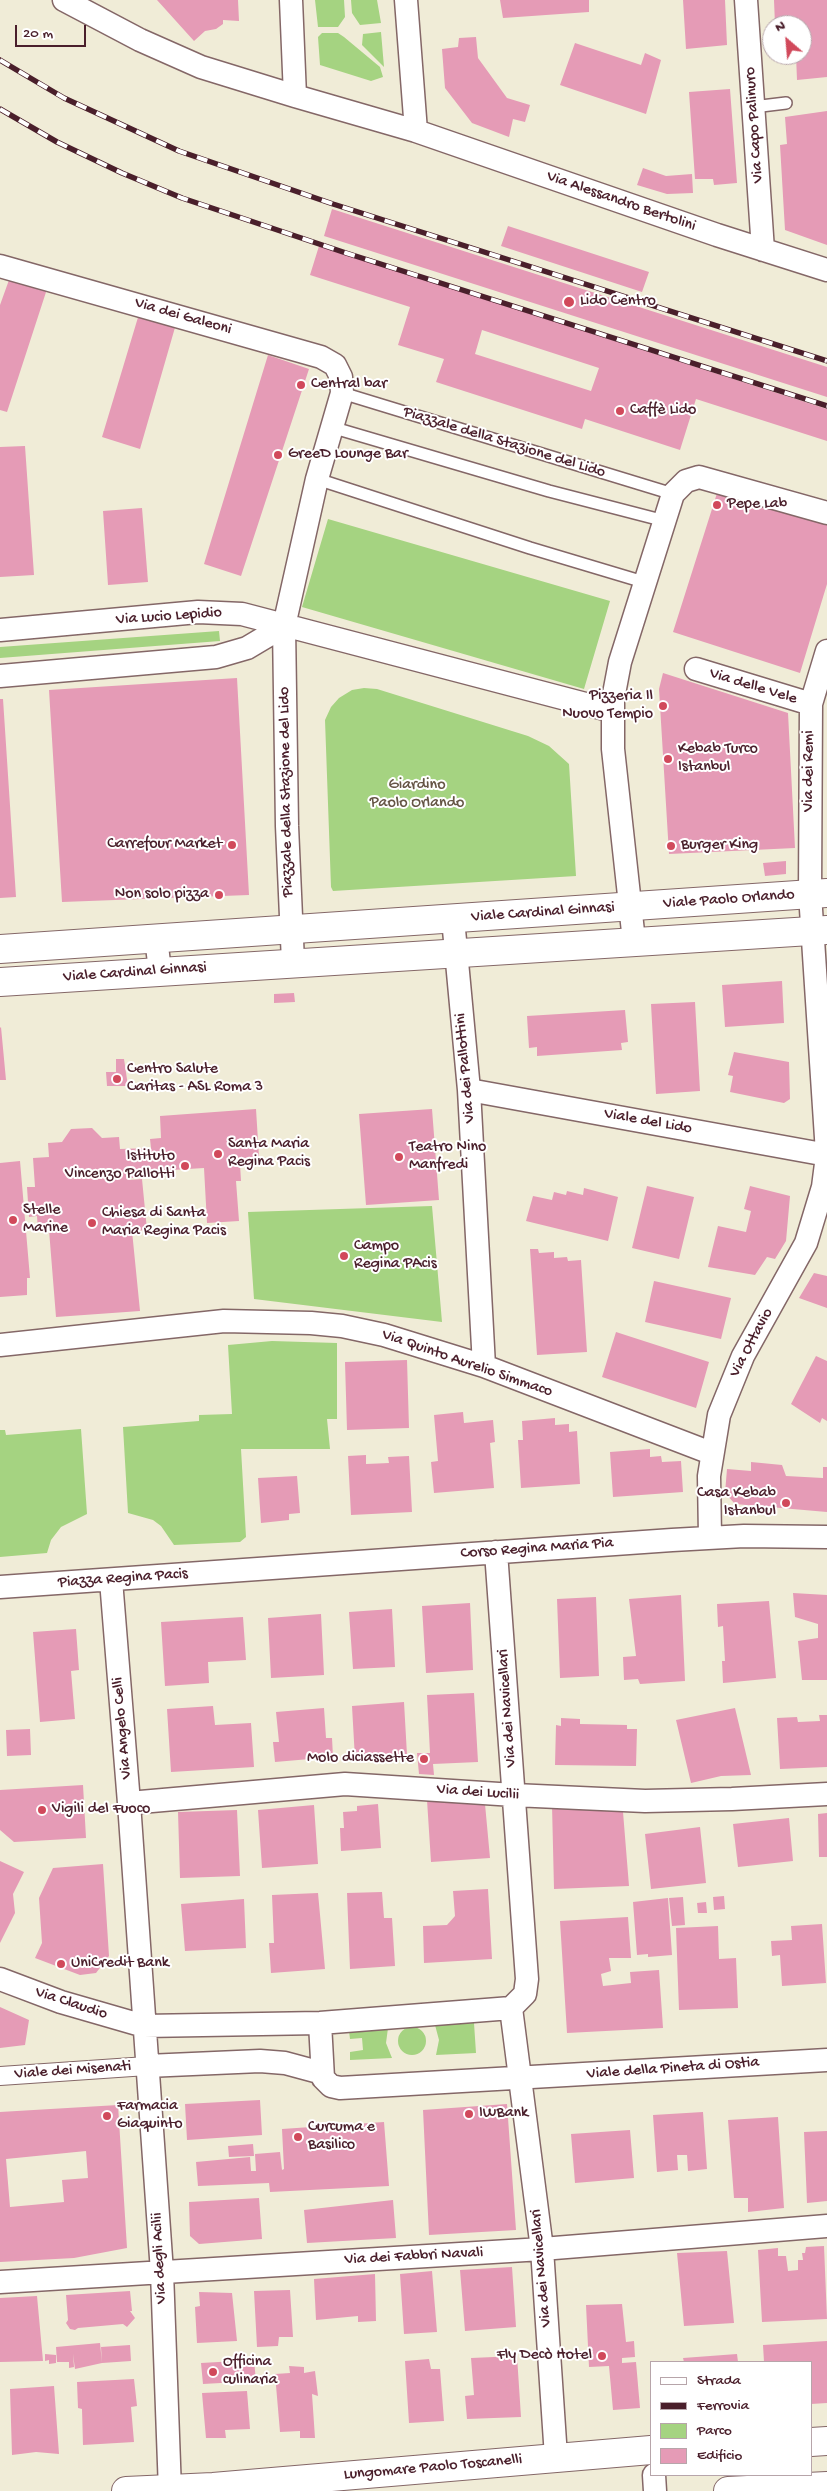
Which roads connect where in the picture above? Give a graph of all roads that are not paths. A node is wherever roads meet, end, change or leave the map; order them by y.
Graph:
1 (64, 0) edge
2 (291, 0) edge
3 (406, 0) edge
4 (746, 0) edge
5 (90, 7) edge
6 (295, 96) junction
7 (786, 103) dead end
8 (753, 107) junction
9 (416, 130) junction
10 (763, 250) junction
11 (0, 266) edge
12 (827, 270) edge
13 (342, 393) junction
14 (331, 426) junction
15 (317, 479) junction
16 (674, 494) junction
17 (827, 513) edge
18 (665, 521) junction
19 (647, 583) junction
20 (284, 626) junction
21 (0, 630) edge
22 (827, 651) edge
23 (696, 669) dead end
24 (0, 676) edge
25 (810, 704) junction
26 (612, 711) junction
27 (819, 894) edge
28 (630, 907) junction
29 (453, 919) junction
30 (290, 928) junction
31 (819, 930) edge
32 (156, 938) junction
33 (634, 942) junction
34 (36, 946) junction
35 (0, 949) edge
36 (456, 954) junction
37 (293, 962) junction
38 (160, 971) junction
39 (37, 980) junction
40 (0, 982) edge
41 (469, 1090) junction
42 (827, 1154) edge
43 (0, 1345) edge
44 (484, 1366) junction
45 (711, 1453) junction
46 (710, 1537) junction
47 (827, 1537) edge
48 (496, 1552) junction
49 (247, 1570) joint
50 (110, 1580) junction
51 (0, 1587) edge
52 (827, 1794) edge
53 (514, 1795) junction
54 (129, 1803) junction
55 (0, 1979) edge
56 (512, 2008) junction
57 (320, 2023) junction
58 (144, 2026) junction
59 (827, 2060) edge
60 (147, 2066) junction
61 (322, 2073) junction
62 (0, 2076) edge
63 (519, 2079) junction
64 (827, 2226) edge
65 (542, 2249) junction
66 (162, 2272) junction
67 (0, 2282) edge
68 (827, 2441) edge
69 (812, 2442) edge
70 (650, 2450) edge
71 (556, 2457) junction
72 (654, 2476) edge
73 (827, 2486) edge
74 (126, 2491) edge
75 (170, 2491) edge
76 (655, 2491) edge
77 (728, 2491) edge

1 - 5 street, Via Alessandro Bertolini
2 - 6 street
3 - 9 street
4 - 8 street, Via Capo Palinuro
5 - 6 street, Via Alessandro Bertolini
6 - 9 street, Via Alessandro Bertolini
7 - 8 lane
8 - 10 street, Via Capo Palinuro
9 - 10 street, Via Alessandro Bertolini
10 - 12 street, Via Alessandro Bertolini
11 - 13 street, Via dei Galeoni
13 - 14 street, Piazzale della Stazione del Lido
13 - 16 lane, Piazzale della Stazione del Lido
14 - 15 street, Piazzale della Stazione del Lido
14 - 18 lane, Piazzale della Stazione del Lido
15 - 19 lane
15 - 20 street, Piazzale della Stazione del Lido
16 - 17 street
16 - 18 street
18 - 19 street
19 - 26 street
20 - 21 street, Via Lucio Lepidio
20 - 24 street
20 - 26 street
20 - 30 street, Piazzale della Stazione del Lido
22 - 25 street, Via dei Remi
23 - 25 street, Via delle Vele
25 - 27 street, Via dei Remi
26 - 28 street
27 - 28 street, Viale Paolo Orlando
27 - 31 street, Via dei Remi
28 - 29 street, Viale Cardinal Ginnasi
28 - 33 street, Viale Cardinal Ginnasi
29 - 30 street, Viale Cardinal Ginnasi
29 - 36 street, Via dei Pallottini
30 - 32 street, Viale Cardinal Ginnasi
30 - 37 street
31 - 33 street
31 - 42 street, Via Ottavio
32 - 34 street, Viale Cardinal Ginnasi
32 - 38 street
33 - 36 street, Viale Cardinal Ginnasi
34 - 35 street, Viale Cardinal Ginnasi
34 - 39 street
36 - 37 street, Viale Cardinal Ginnasi
36 - 41 street, Via dei Pallottini
37 - 38 street, Viale Cardinal Ginnasi
38 - 39 street, Viale Cardinal Ginnasi
39 - 40 street, Viale Cardinal Ginnasi
41 - 42 street, Viale del Lido
41 - 44 street, Via dei Pallottini
42 - 45 street, Via Ottavio
43 - 44 street, Via Quinto Aurelio Simmaco
44 - 45 street, Via Quinto Aurelio Simmaco
45 - 46 street, Via Ottavio
46 - 47 street, Corso Regina Maria Pia
46 - 48 street, Corso Regina Maria Pia
48 - 49 street, Corso Regina Maria Pia
48 - 53 street, Via dei Navicellari
49 - 50 street, Piazza Regina Pacis
50 - 51 street, Piazza Regina Pacis
50 - 54 street, Via Angelo Celli
52 - 53 street, Via dei Lucilii
53 - 54 street, Via dei Lucilii
53 - 56 street, Via dei Navicellari
54 - 58 street, Via Angelo Celli
55 - 58 street, Via Claudio
56 - 57 street, Via Claudio
56 - 63 street, Via dei Navicellari
57 - 58 street, Via Claudio
57 - 61 street
58 - 60 street, Via degli Acilii
59 - 63 street, Viale della Pineta di Ostia
60 - 61 street
60 - 62 street, Viale dei Misenati
60 - 66 street, Via degli Acilii
61 - 63 street, Viale della Pineta di Ostia
63 - 65 street, Via dei Navicellari
64 - 65 street, Via dei Fabbri Navali
65 - 66 street, Via dei Fabbri Navali
65 - 71 street, Via dei Navicellari
66 - 67 street, Via dei Fabbri Navali
66 - 75 street, Via degli Acilii
68 - 69 street
70 - 71 street, Lungomare Paolo Toscanelli
71 - 75 street, Lungomare Paolo Toscanelli
72 - 76 street
73 - 77 street
74 - 75 street, Lungomare Paolo Toscanelli

